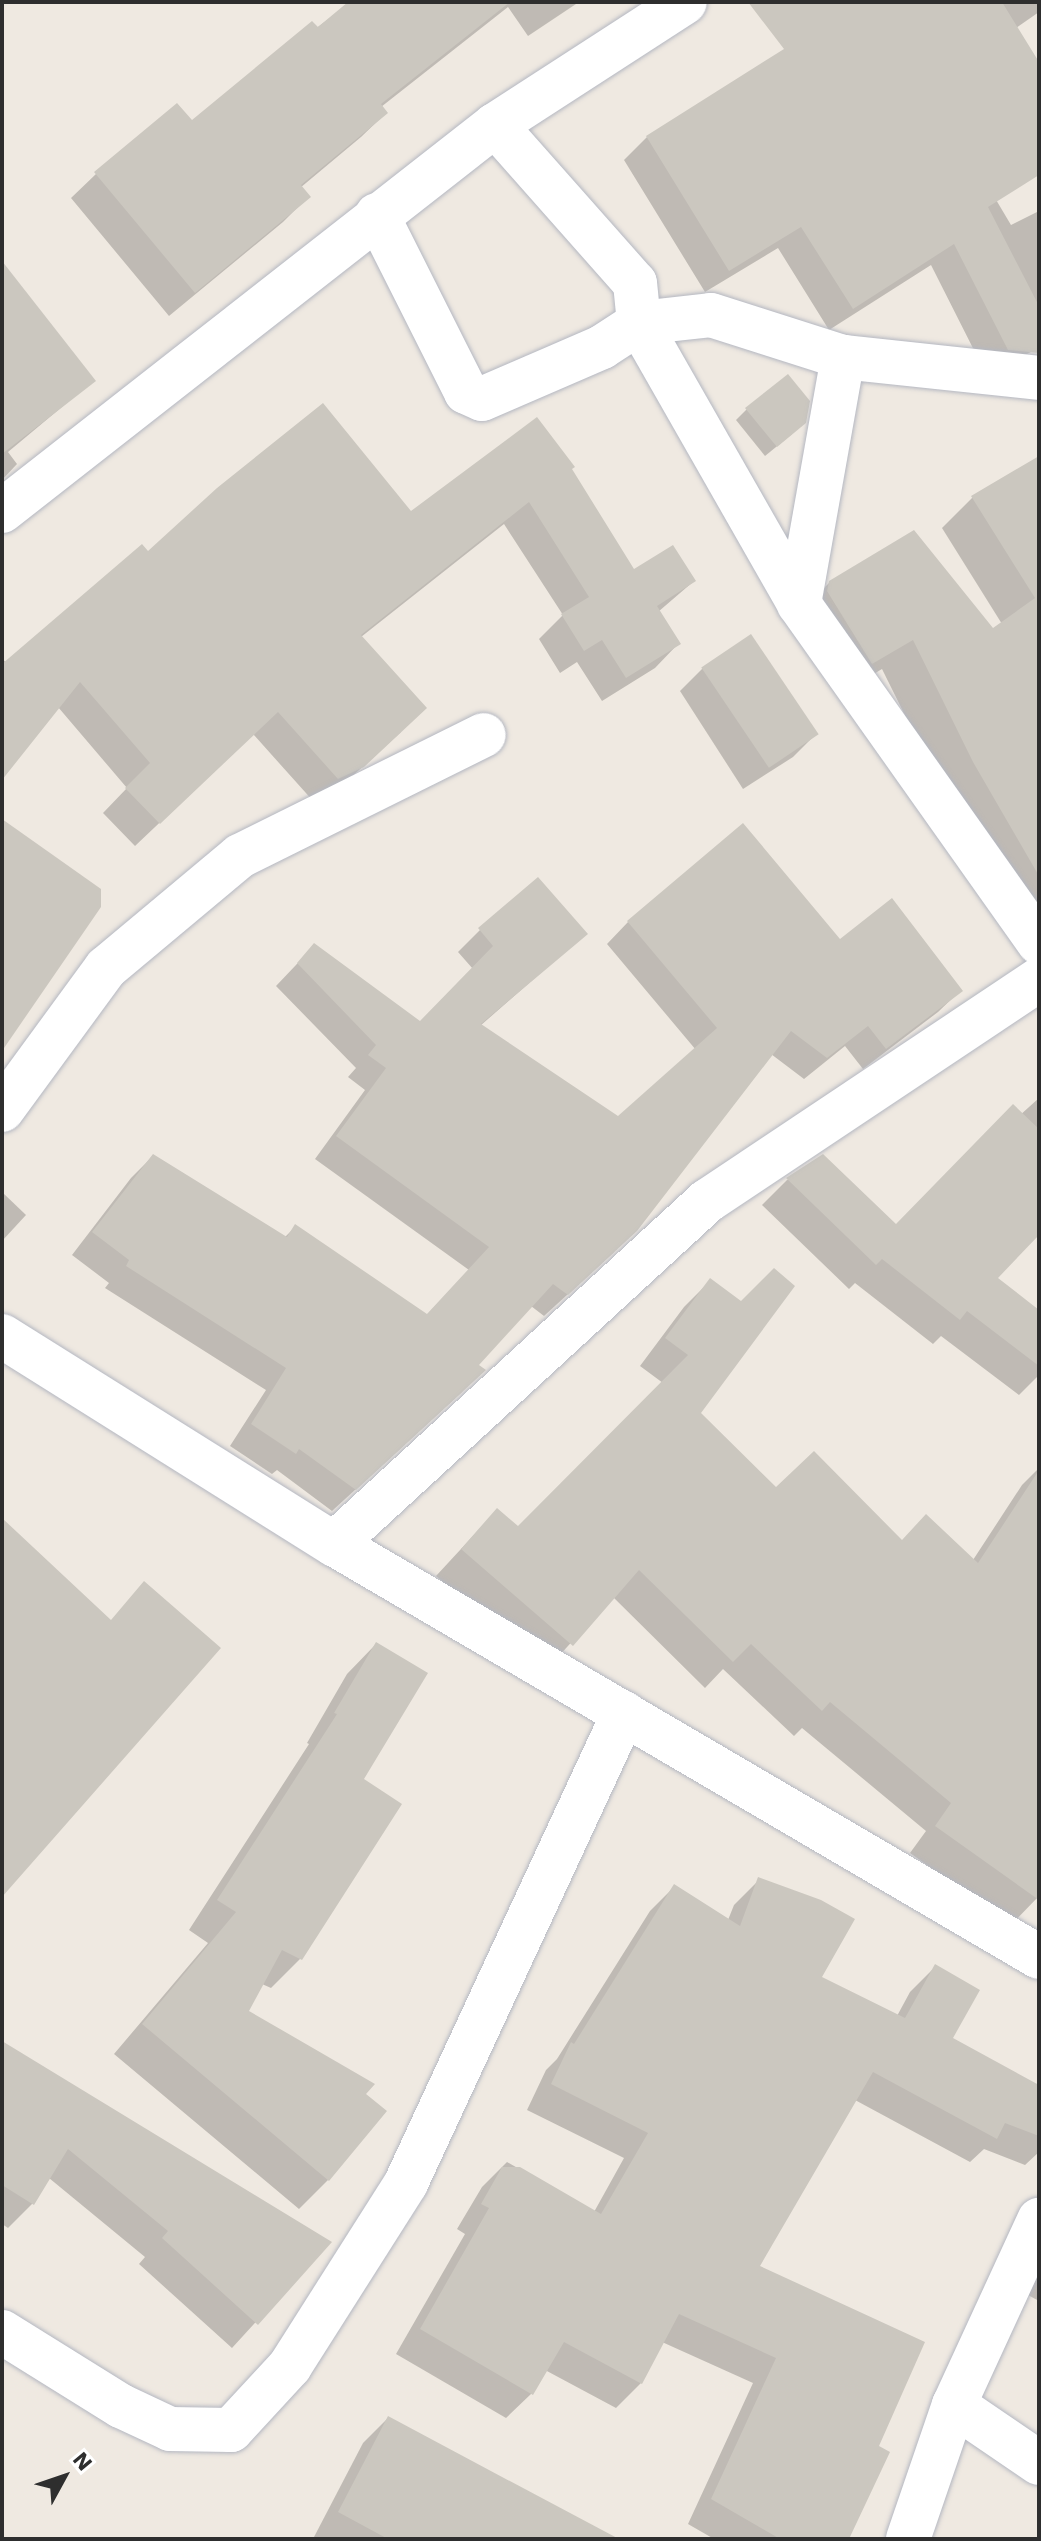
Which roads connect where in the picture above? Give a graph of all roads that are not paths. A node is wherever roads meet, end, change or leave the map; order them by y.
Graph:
1 (685, 2) edge
2 (495, 125) junction
3 (377, 215) junction
4 (639, 323) junction
5 (843, 357) junction
6 (1039, 378) edge
7 (2, 511) edge
8 (799, 604) junction
9 (484, 735) dead end
10 (1039, 943) edge
11 (1039, 980) edge
12 (2, 1110) edge
13 (2, 1336) edge
14 (334, 1544) junction
15 (624, 1713) junction
16 (1039, 1957) edge
17 (1039, 2220) edge
18 (2, 2332) edge
19 (954, 2405) junction
20 (1039, 2463) edge
21 (908, 2539) edge

1 - 2 street
2 - 3 street
2 - 4 street
3 - 4 street
3 - 7 street
4 - 5 street
4 - 8 street
5 - 6 street
5 - 8 street
8 - 10 street
9 - 12 street
11 - 14 street
13 - 14 street
14 - 15 street
15 - 16 street
15 - 18 street
17 - 19 street
19 - 20 street
19 - 21 street

